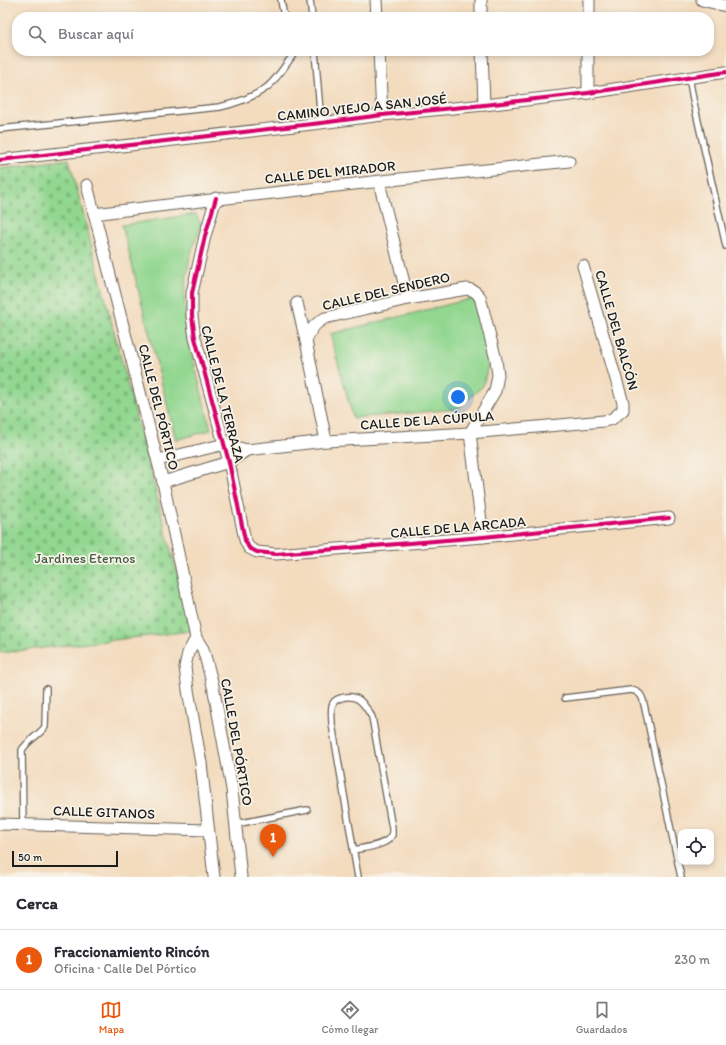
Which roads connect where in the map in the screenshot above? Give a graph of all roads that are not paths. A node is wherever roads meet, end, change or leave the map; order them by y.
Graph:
1 (281, 0) edge
2 (310, 0) edge
3 (376, 0) edge
4 (481, 0) edge
5 (589, 0) edge
6 (702, 0) edge
7 (726, 6) edge
8 (283, 12) edge
9 (311, 12) edge
10 (377, 12) edge
11 (481, 12) edge
12 (589, 12) edge
13 (290, 56) edge
14 (315, 56) edge
15 (379, 56) edge
16 (482, 56) edge
17 (588, 56) edge
18 (726, 72) edge
19 (689, 77) junction
20 (588, 93) junction
21 (484, 105) junction
22 (382, 115) junction
23 (322, 123) junction
24 (0, 129) edge
25 (0, 160) edge
26 (569, 161) dead end
27 (380, 182) junction
28 (87, 185) dead end
29 (216, 198) junction
30 (94, 214) junction
31 (726, 246) edge
32 (583, 266) dead end
33 (408, 299) junction
34 (297, 303) dead end
35 (306, 341) junction
36 (623, 403) joint
37 (470, 433) junction
38 (326, 441) junction
39 (225, 444) junction
40 (247, 450) junction
41 (158, 460) junction
42 (230, 462) junction
43 (163, 482) junction
44 (669, 518) dead end
45 (483, 537) junction
46 (249, 548) joint
47 (196, 638) junction
48 (46, 690) dead end
49 (566, 698) dead end
50 (307, 810) dead end
51 (0, 824) edge
52 (236, 824) junction
53 (23, 825) junction
54 (208, 830) junction
55 (353, 850) junction
56 (214, 877) edge
57 (241, 877) edge
58 (358, 877) edge
59 (681, 877) edge

1 - 8 lane
2 - 9 lane
3 - 10 street
4 - 11 street
5 - 12 street
6 - 7 street
13 - 24 lane
14 - 23 lane
15 - 22 street
16 - 21 street
17 - 20 street
18 - 19 street, CAMINO VIEJO A SAN JOSÉ
19 - 20 street, CAMINO VIEJO A SAN JOSÉ
19 - 31 lane
20 - 21 street, CAMINO VIEJO A SAN JOSÉ
21 - 22 street, CAMINO VIEJO A SAN JOSÉ
22 - 23 street, CAMINO VIEJO A SAN JOSÉ
23 - 25 street, CAMINO VIEJO A SAN JOSÉ
26 - 27 street, CALLE DEL MIRADOR
27 - 29 street, CALLE DEL MIRADOR
27 - 33 street
28 - 30 street, CALLE DEL PÓRTICO
29 - 30 street, CALLE DEL MIRADOR
29 - 39 street, CALLE DE LA TERRAZA
30 - 41 street, CALLE DEL PÓRTICO
32 - 36 street, CALLE DEL BALCÓN
33 - 35 street, CALLE DEL SENDERO
33 - 37 street, CALLE DEL SENDERO
34 - 35 street
35 - 38 street
36 - 37 street, CALLE DE LA CÚPULA
37 - 38 street, CALLE DE LA CÚPULA
37 - 45 street
38 - 40 street, CALLE DE LA CÚPULA
39 - 40 street, CALLE DE LA CÚPULA
39 - 41 street, CALLE DE LA CÚPULA
39 - 42 street, CALLE DE LA TERRAZA
40 - 42 street, CALLE DE LA CÚPULA
41 - 43 street, CALLE DEL PÓRTICO
42 - 43 street, CALLE DE LA CÚPULA
42 - 46 street, CALLE DE LA TERRAZA
43 - 47 street, CALLE DEL PÓRTICO
44 - 45 street, CALLE DE LA ARCADA
45 - 46 street, CALLE DE LA ARCADA
47 - 52 street, CALLE DEL PÓRTICO
47 - 54 street
48 - 53 lane
49 - 59 lane
50 - 52 lane
51 - 53 street, CALLE GITANOS
52 - 57 street, CALLE DEL PÓRTICO
53 - 54 street, CALLE GITANOS
54 - 56 street
55 - 55 lane
55 - 58 lane

